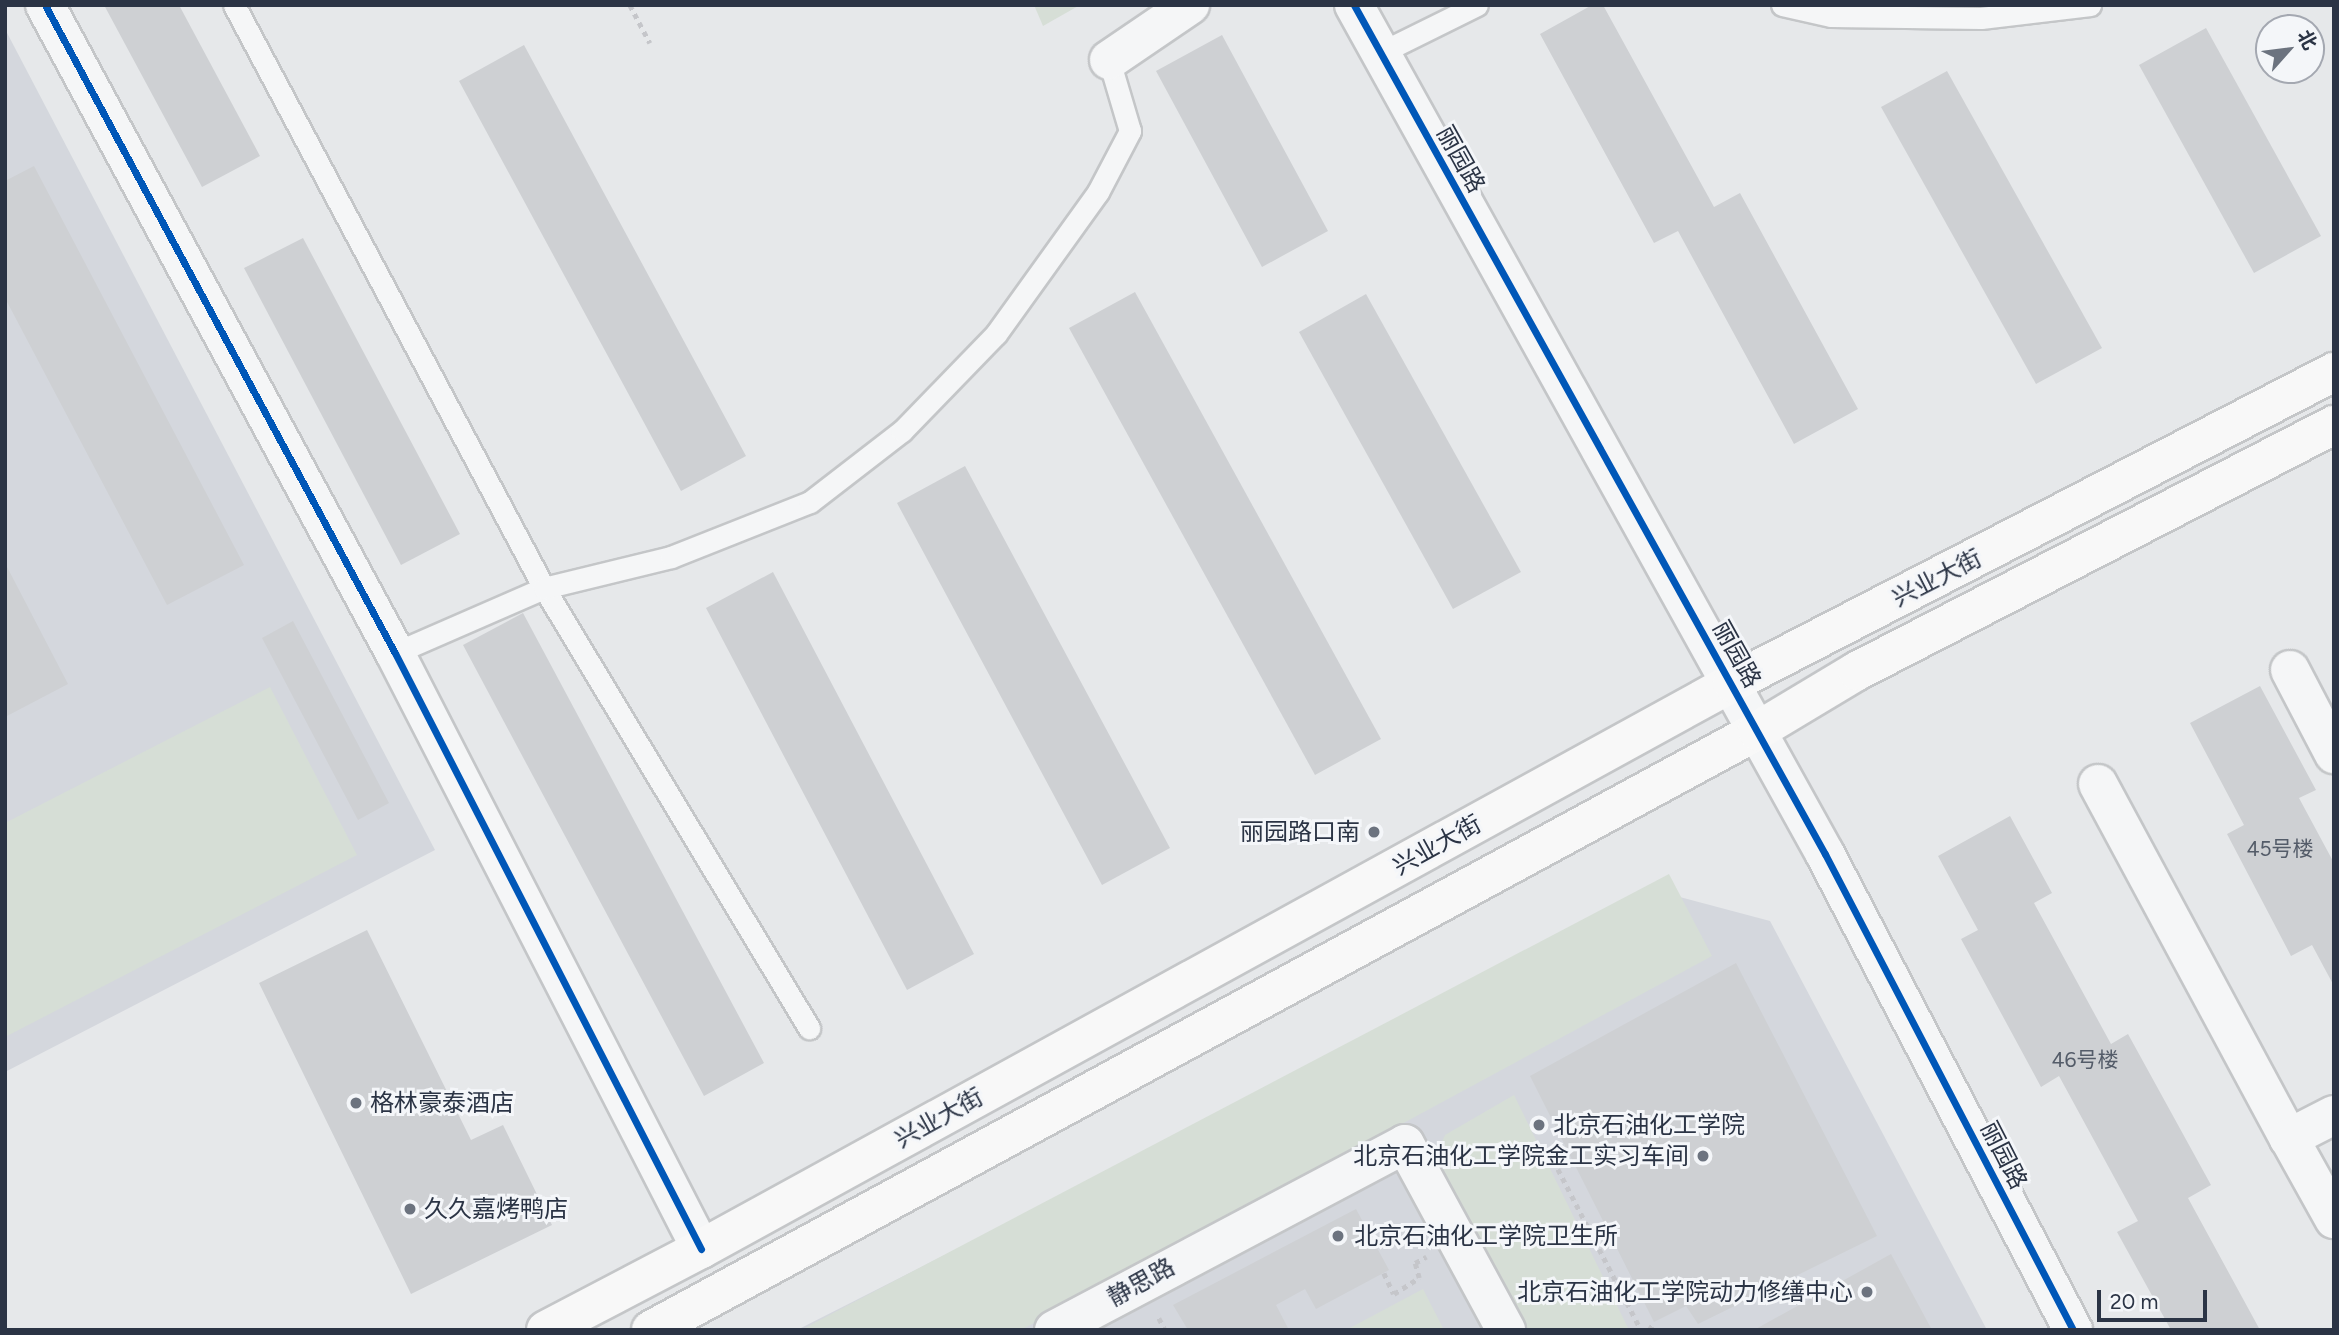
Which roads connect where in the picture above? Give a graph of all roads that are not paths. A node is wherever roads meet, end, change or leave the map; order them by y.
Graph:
1 (45, 5) edge
2 (234, 5) edge
3 (1190, 5) edge
4 (1354, 5) edge
5 (1477, 5) edge
6 (1782, 5) edge
7 (2090, 5) edge
8 (1380, 53) junction
9 (1109, 60) joint
10 (2334, 372) edge
11 (2334, 425) edge
12 (544, 588) junction
13 (395, 653) junction
14 (2290, 670) dead end
15 (1732, 683) junction
16 (1757, 731) junction
17 (2334, 754) edge
18 (2098, 784) dead end
19 (809, 1028) dead end
20 (2334, 1115) edge
21 (2289, 1138) junction
22 (2334, 1219) edge
23 (701, 1249) junction
24 (546, 1330) edge
25 (651, 1330) edge
26 (1054, 1330) edge
27 (1506, 1330) edge
28 (2073, 1330) edge

1 - 13 street
2 - 12 lane
3 - 9 street
4 - 8 street, 丽园路
5 - 8 lane
6 - 7 lane
8 - 15 street, 丽园路
9 - 12 lane
10 - 15 main road, 兴业大街
11 - 16 main road, 兴业大街
12 - 13 lane
12 - 19 lane
13 - 23 street
14 - 17 street
15 - 16 street, 丽园路
15 - 23 main road, 兴业大街
16 - 25 main road, 兴业大街
16 - 28 street, 丽园路
18 - 21 street
20 - 21 street
21 - 22 street
23 - 24 main road, 兴业大街
26 - 27 street, 静思路

